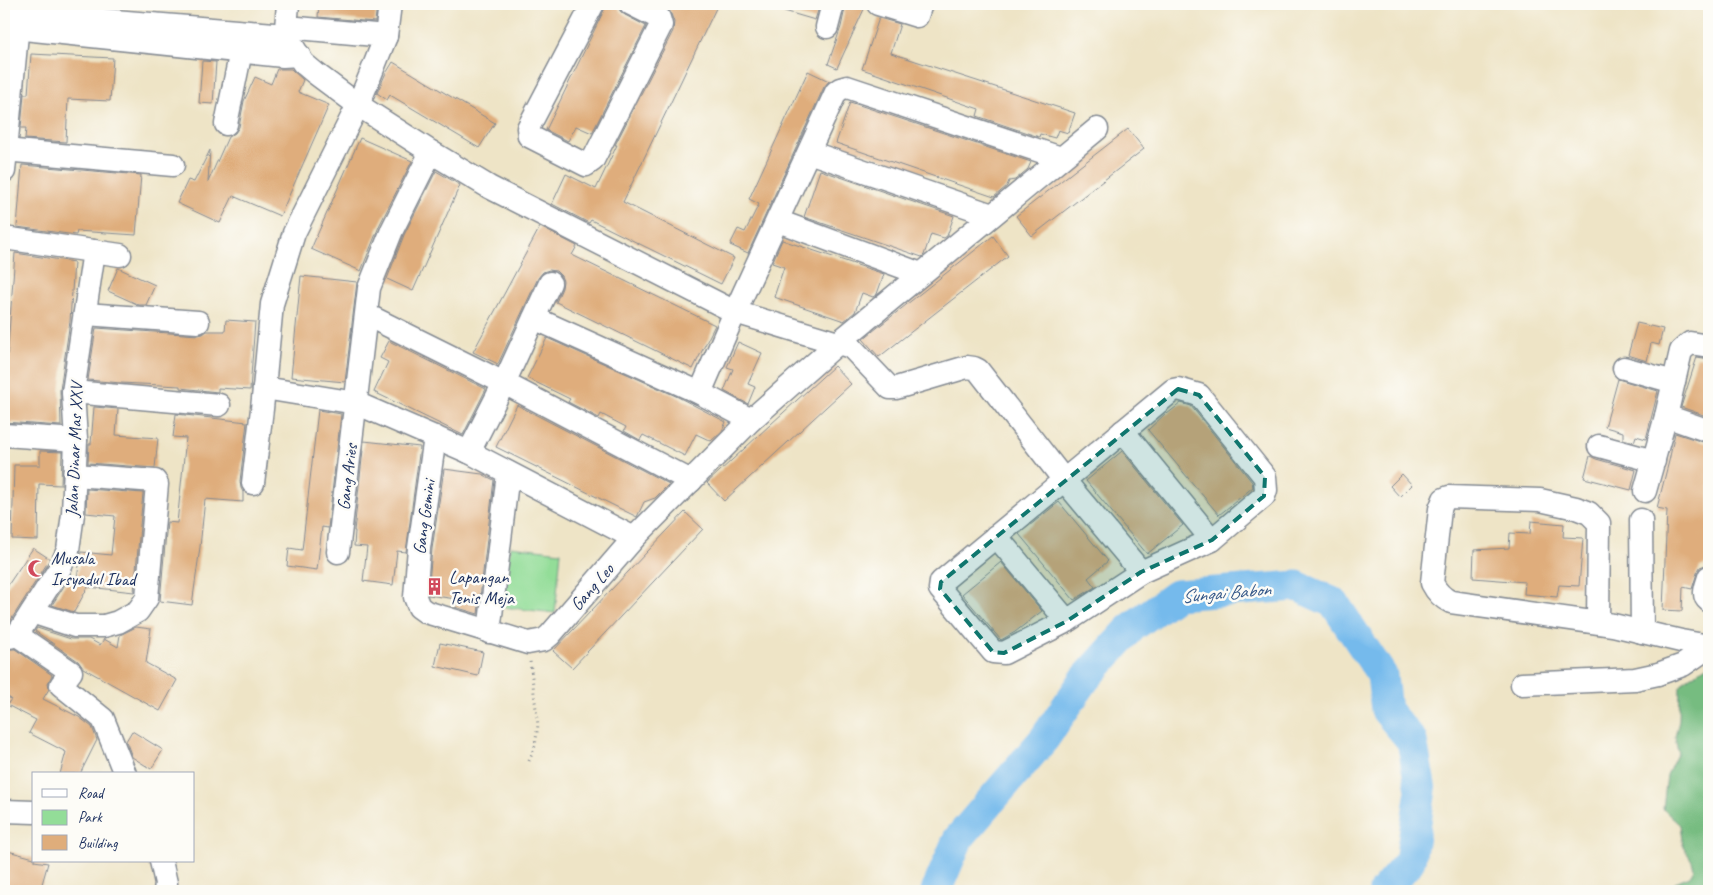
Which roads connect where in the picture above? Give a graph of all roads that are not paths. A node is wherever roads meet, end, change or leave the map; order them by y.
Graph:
1 (288, 4) edge
2 (390, 4) edge
3 (593, 4) edge
4 (631, 4) edge
5 (833, 4) edge
6 (878, 4) edge
7 (921, 4) edge
8 (13, 17) edge
9 (827, 27) dead end
10 (386, 36) junction
11 (288, 43) junction
12 (241, 52) junction
13 (358, 104) junction
14 (226, 124) dead end
15 (1097, 130) dead end
16 (431, 152) junction
17 (809, 152) junction
18 (4, 157) edge
19 (1061, 158) junction
20 (173, 165) dead end
21 (992, 215) junction
22 (778, 221) junction
23 (4, 238) edge
24 (94, 251) junction
25 (120, 255) dead end
26 (921, 274) junction
27 (550, 283) dead end
28 (735, 312) junction
29 (84, 314) junction
30 (367, 315) junction
31 (534, 318) junction
32 (198, 322) dead end
33 (838, 343) junction
34 (1709, 346) edge
35 (1624, 368) dead end
36 (504, 382) junction
37 (1674, 382) junction
38 (264, 388) junction
39 (73, 392) junction
40 (700, 393) junction
41 (356, 402) junction
42 (219, 405) dead end
43 (1666, 416) junction
44 (751, 420) junction
45 (1123, 431) junction
46 (1709, 431) edge
47 (4, 435) edge
48 (435, 437) junction
49 (76, 440) junction
50 (1600, 446) dead end
51 (469, 452) junction
52 (1654, 461) junction
53 (508, 473) junction
54 (75, 475) junction
55 (1064, 480) junction
56 (691, 481) junction
57 (253, 482) dead end
58 (1645, 491) dead end
59 (1641, 520) dead end
60 (996, 536) junction
61 (634, 538) junction
62 (1212, 540) junction
63 (338, 552) dead end
64 (1141, 572) junction
65 (1709, 577) edge
66 (1709, 600) edge
67 (32, 612) junction
68 (1067, 621) junction
69 (1598, 622) junction
70 (488, 632) junction
71 (1642, 632) junction
72 (10, 635) edge
73 (1709, 646) edge
74 (1522, 684) dead end
75 (124, 772) edge
76 (4, 811) edge
77 (32, 812) edge
78 (162, 862) edge
79 (165, 891) edge

1 - 11 street
2 - 10 street
3 - 4 street
5 - 9 street
6 - 7 street
8 - 11 street
8 - 12 street
8 - 18 street
10 - 11 street
10 - 13 street
11 - 12 street
11 - 13 street
12 - 14 street
13 - 16 street
13 - 38 street
15 - 19 street, Gang Leo
16 - 28 street
16 - 30 street, Gang Aries
17 - 19 street
17 - 21 street
17 - 22 street
18 - 20 street
19 - 21 street, Gang Leo
21 - 26 street, Gang Leo
22 - 26 street
22 - 28 street
23 - 24 street
24 - 25 street
24 - 29 street, Jalan Dinar Mas XXV
26 - 33 street, Gang Leo
27 - 31 street
28 - 33 street
28 - 40 street
29 - 32 street
29 - 39 street, Jalan Dinar Mas XXV
30 - 36 street
30 - 41 street, Gang Aries
31 - 36 street
31 - 40 street
33 - 44 street, Gang Leo
33 - 55 street
34 - 37 street
35 - 37 street
36 - 51 street
36 - 56 street
37 - 43 street
38 - 41 street
38 - 57 street
39 - 42 street
39 - 49 street, Jalan Dinar Mas XXV
40 - 44 street
41 - 48 street
41 - 63 street, Gang Aries
43 - 46 street
43 - 52 street
44 - 56 street, Gang Leo
45 - 55 street
45 - 62 street
45 - 62 street
47 - 49 street
48 - 51 street
48 - 70 street, Gang Gemini
49 - 54 street, Jalan Dinar Mas XXV
50 - 52 street
51 - 53 street
52 - 58 street
53 - 61 street
53 - 70 street
54 - 67 street, Jalan Dinar Mas XXV
54 - 67 street
55 - 60 street
55 - 64 street
56 - 61 street, Gang Leo
59 - 71 street
60 - 68 street
60 - 68 street
61 - 70 street, Gang Leo
62 - 64 street
64 - 68 street
65 - 66 street
67 - 72 street, Jalan Dinar Mas XXV
69 - 69 street
69 - 71 street
71 - 73 street
72 - 75 street
73 - 74 street
76 - 77 street
78 - 79 street

